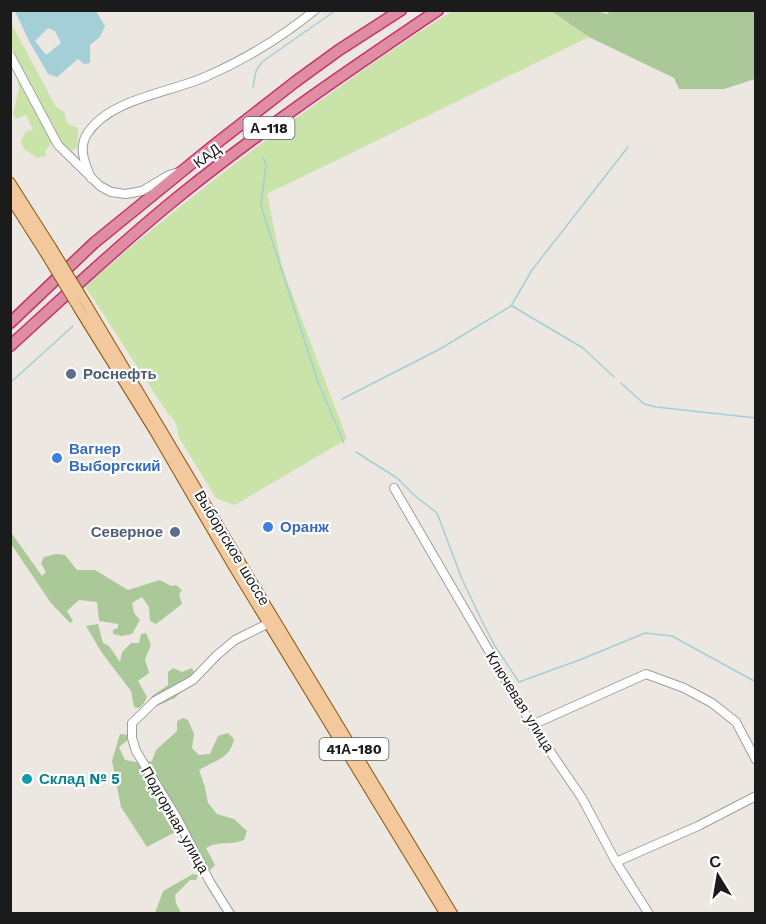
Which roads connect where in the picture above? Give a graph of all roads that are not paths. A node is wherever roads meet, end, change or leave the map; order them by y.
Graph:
1 (315, 10) edge
2 (396, 10) edge
3 (402, 10) edge
4 (438, 10) edge
5 (378, 25) junction
6 (10, 55) edge
7 (183, 170) junction
8 (91, 177) junction
9 (10, 182) edge
10 (10, 198) edge
11 (10, 211) edge
12 (32, 233) junction
13 (48, 251) junction
14 (84, 308) junction
15 (10, 323) edge
16 (10, 346) edge
17 (394, 488) dead end
18 (268, 622) junction
19 (532, 725) junction
20 (756, 760) edge
21 (756, 796) edge
22 (616, 862) junction
23 (230, 914) edge
24 (445, 914) edge
25 (453, 914) edge
26 (649, 914) edge

1 - 8 street
2 - 5 main road
3 - 5 highway, КАД / А-118
4 - 16 highway, КАД / А-118
5 - 7 highway, КАД / А-118
6 - 8 street
7 - 8 street
7 - 15 highway, КАД / А-118
9 - 13 main road, Выборгское шоссе / 41А-180
10 - 12 main road, Выборгское шоссе / 41А-180
11 - 12 main road
12 - 13 main road, Выборгское шоссе / 41А-180
13 - 14 main road, Выборгское шоссе / 41А-180, bridge
14 - 18 main road, Выборгское шоссе / 41А-180
14 - 25 main road, Выборгское шоссе / 41А-180
17 - 19 street, Ключевая улица
18 - 23 street, Подгорная улица
18 - 24 main road, Выборгское шоссе / 41А-180
19 - 20 street
19 - 22 street, Ключевая улица
21 - 22 street
22 - 26 street, Ключевая улица

